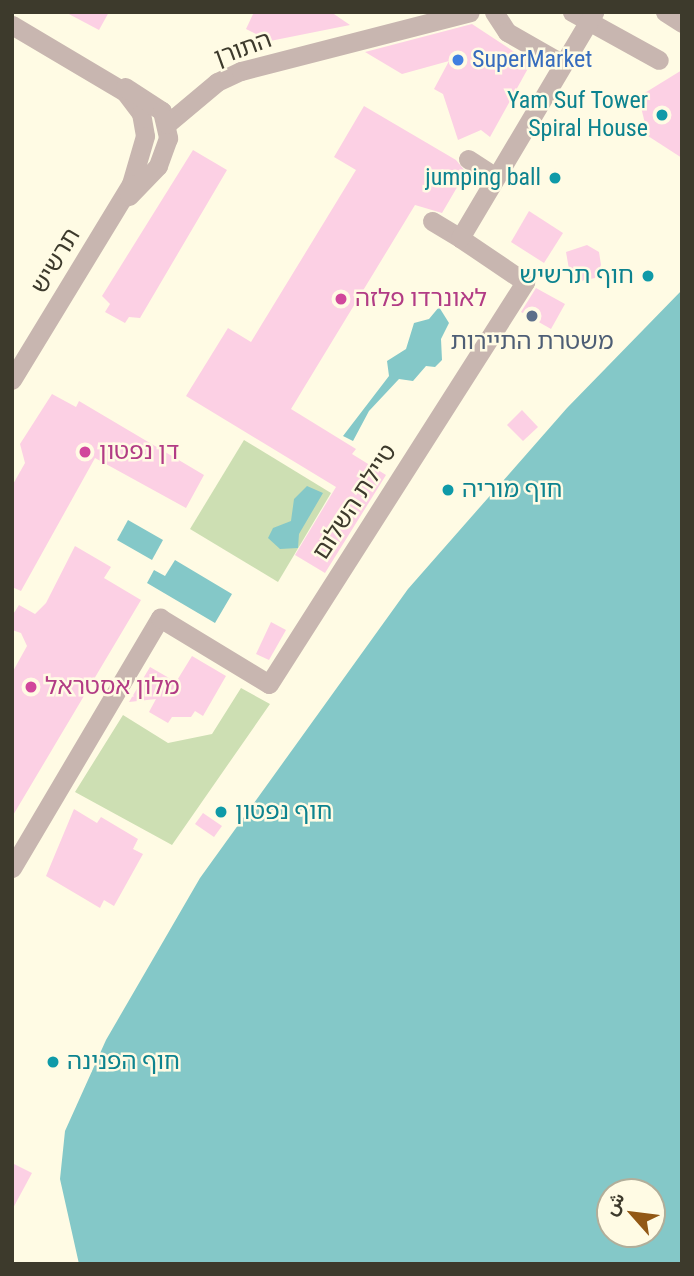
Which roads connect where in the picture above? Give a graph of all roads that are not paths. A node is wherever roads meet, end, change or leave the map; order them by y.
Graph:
1 (494, 12) edge
2 (665, 12) edge
3 (463, 14) edge
4 (585, 15) edge
5 (682, 23) edge
6 (12, 25) edge
7 (659, 60) dead end
8 (563, 64) junction
9 (113, 82) junction
10 (167, 124) junction
11 (468, 159) dead end
12 (496, 177) junction
13 (120, 202) junction
14 (432, 221) dead end
15 (460, 239) junction
16 (12, 380) edge
17 (12, 868) edge

1 - 8 street
2 - 5 street
3 - 10 street, התורן
4 - 7 street
4 - 8 street
6 - 9 street, תרשיש
8 - 12 street
9 - 10 street, תרשיש
9 - 13 street, תרשיש
10 - 13 street, תרשיש
11 - 12 street
12 - 15 street
13 - 16 street, תרשיש
14 - 15 street
15 - 17 street, טיילת השלום

